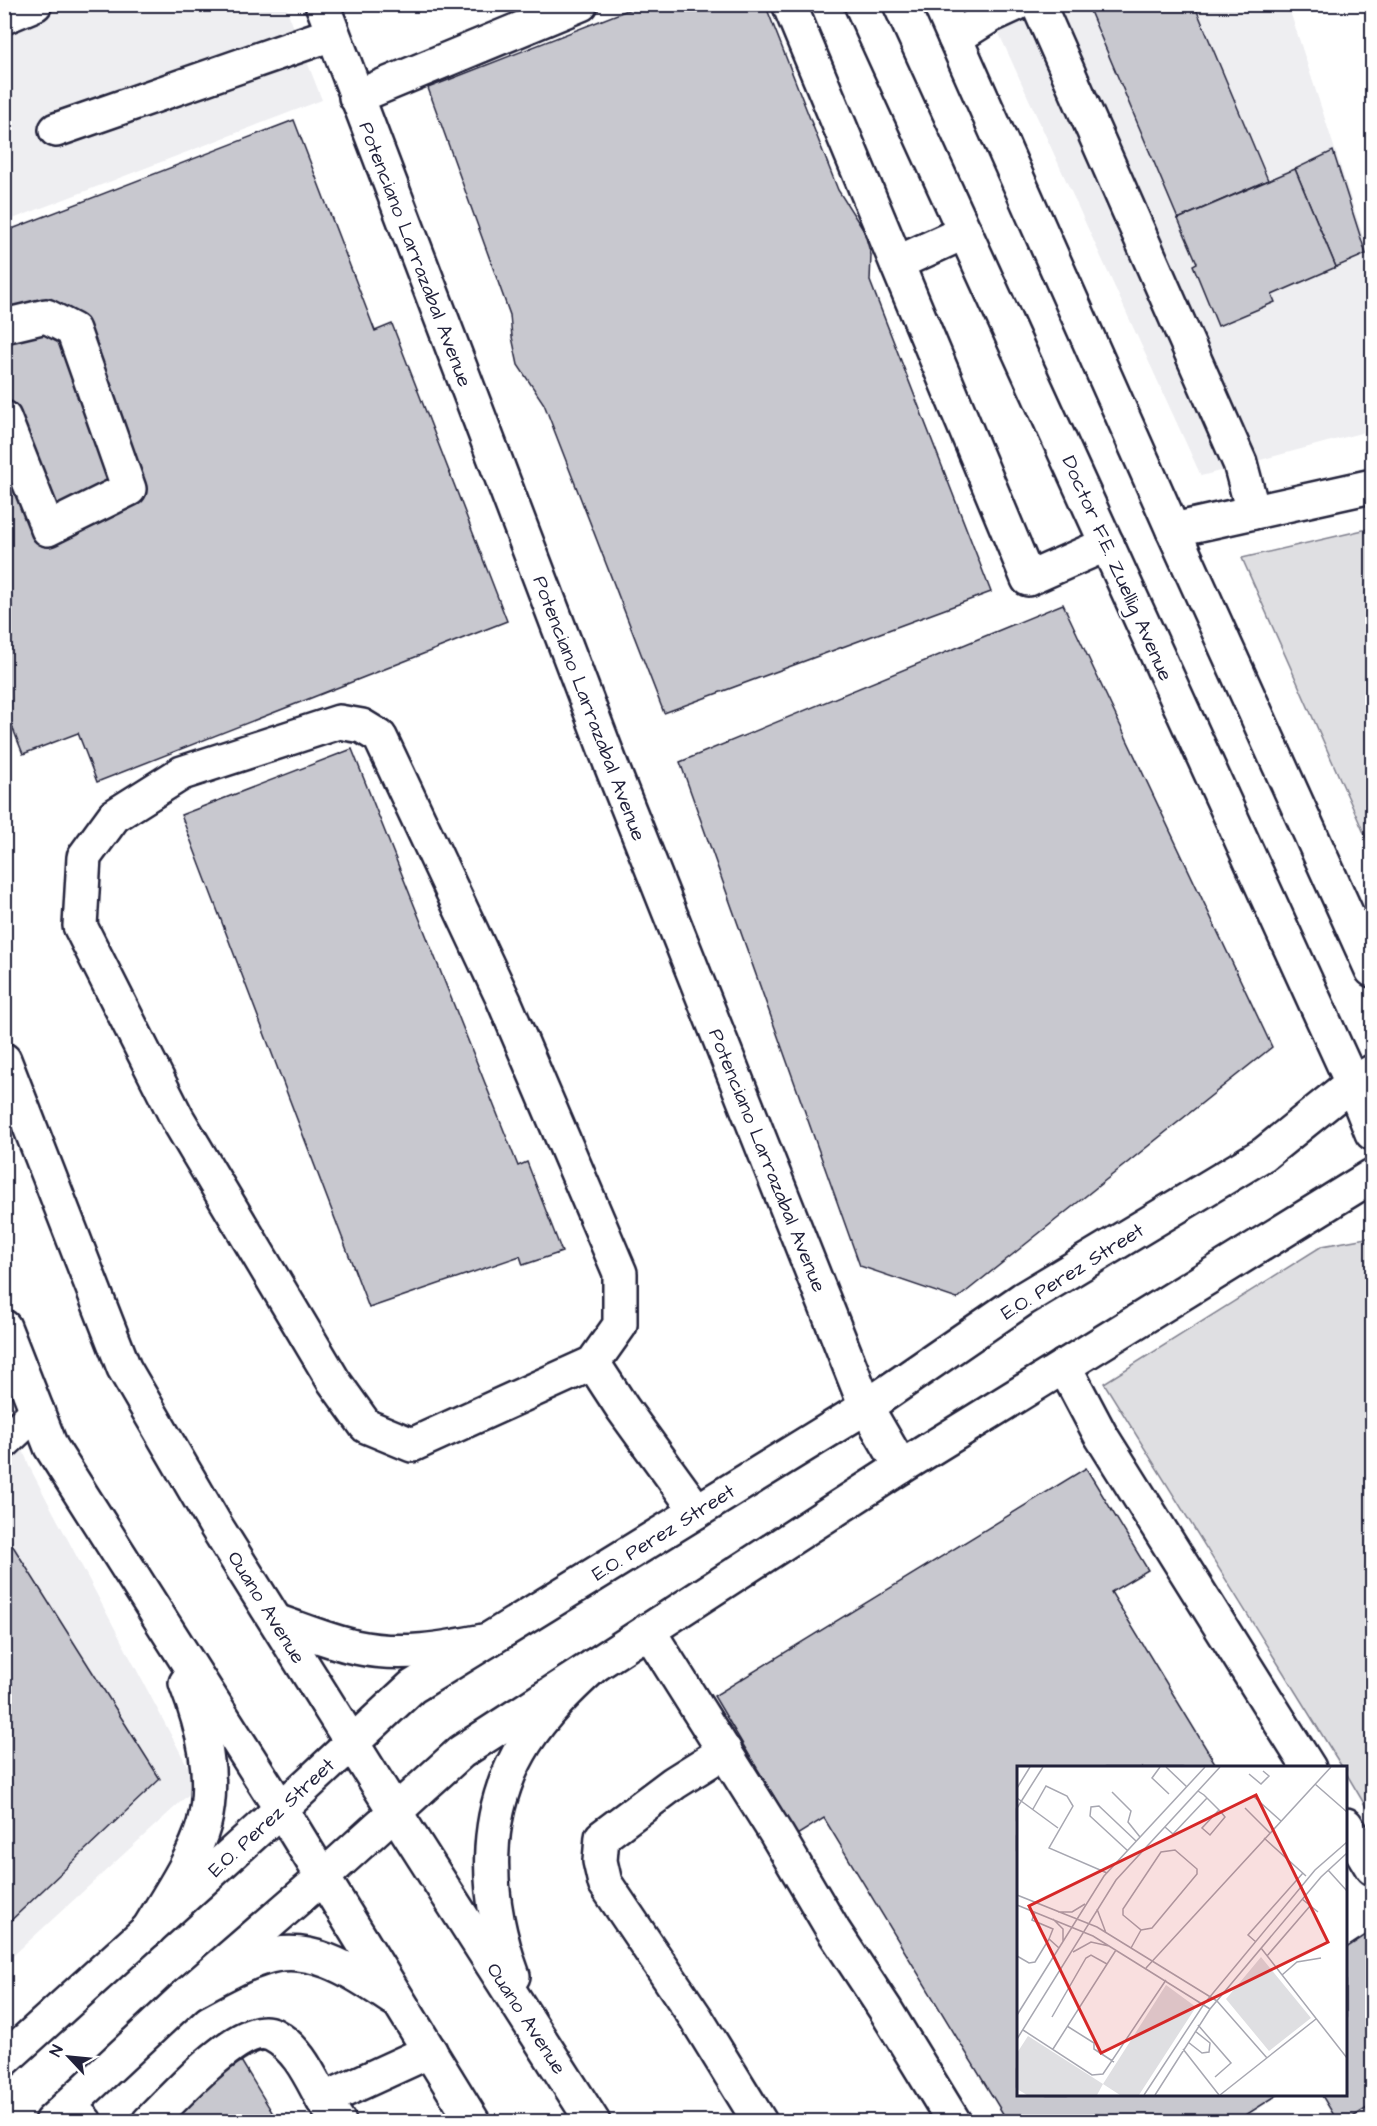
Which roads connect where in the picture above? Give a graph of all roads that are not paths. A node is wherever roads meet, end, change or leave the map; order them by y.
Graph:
1 (35, 4) edge
2 (581, 4) edge
3 (789, 4) edge
4 (861, 4) edge
5 (940, 4) edge
6 (1016, 4) edge
7 (1038, 4) edge
8 (4, 17) edge
9 (327, 19) edge
10 (955, 38) junction
11 (356, 97) junction
12 (56, 130) dead end
13 (965, 232) junction
14 (897, 263) junction
15 (4, 326) edge
16 (4, 418) edge
17 (1372, 486) edge
18 (1253, 512) junction
19 (1173, 530) junction
20 (1107, 544) junction
21 (1372, 970) edge
22 (4, 1060) edge
23 (1362, 1078) edge
24 (1372, 1133) edge
25 (1372, 1176) edge
26 (4, 1327) edge
27 (593, 1363) junction
28 (1064, 1366) junction
29 (866, 1407) junction
30 (37, 1411) junction
31 (4, 1442) edge
32 (901, 1467) junction
33 (697, 1511) junction
34 (276, 1621) junction
35 (165, 1629) junction
36 (648, 1630) junction
37 (488, 1640) junction
38 (595, 1665) junction
39 (352, 1741) junction
40 (725, 1751) junction
41 (1309, 1766) edge
42 (281, 1809) junction
43 (395, 1811) junction
44 (1347, 1827) edge
45 (1372, 1868) edge
46 (323, 1877) junction
47 (148, 1930) junction
48 (188, 1994) junction
49 (401, 2003) junction
50 (533, 2028) junction
51 (430, 2051) junction
52 (4, 2060) edge
53 (331, 2110) edge
54 (68, 2116) edge
55 (149, 2121) edge
56 (473, 2121) edge
57 (593, 2121) edge
58 (760, 2121) edge
59 (954, 2121) edge

1 - 8 main road
2 - 11 main road
3 - 14 main road
4 - 13 main road, Doctor F.E. Zuellig Avenue
5 - 10 main road
6 - 10 main road
7 - 18 main road
9 - 11 main road, Potenciano Larrazabal Avenue
9 - 12 main road
10 - 19 main road
11 - 29 main road, Potenciano Larrazabal Avenue
13 - 14 main road
13 - 20 main road, Doctor F.E. Zuellig Avenue
14 - 20 main road
15 - 16 main road
17 - 18 main road
18 - 19 main road
19 - 21 main road
20 - 23 main road, Doctor F.E. Zuellig Avenue
22 - 34 main road, Ouano Avenue
23 - 24 main road, Doctor F.E. Zuellig Avenue
23 - 29 main road, E.O. Perez Street
25 - 28 main road
26 - 30 main road
27 - 27 main road
27 - 33 main road
28 - 32 main road
28 - 41 main road
29 - 32 main road, Potenciano Larrazabal Avenue
29 - 33 main road, E.O. Perez Street
30 - 31 main road
30 - 35 main road
32 - 36 main road
33 - 37 main road, E.O. Perez Street
34 - 37 main road
34 - 39 main road, Ouano Avenue
35 - 42 main road
35 - 47 main road
36 - 38 main road
36 - 40 main road
37 - 39 main road, E.O. Perez Street
38 - 43 main road
38 - 50 main road
39 - 42 main road, E.O. Perez Street
39 - 43 main road, Ouano Avenue
40 - 58 main road
40 - 59 main road
42 - 46 main road
42 - 47 main road, E.O. Perez Street
43 - 46 main road
43 - 50 main road, Ouano Avenue
44 - 45 main road
46 - 48 main road
46 - 49 main road
47 - 52 main road, E.O. Perez Street
48 - 49 main road
48 - 54 main road
49 - 51 main road
50 - 57 main road, Ouano Avenue
51 - 53 main road
51 - 56 main road
53 - 55 main road

